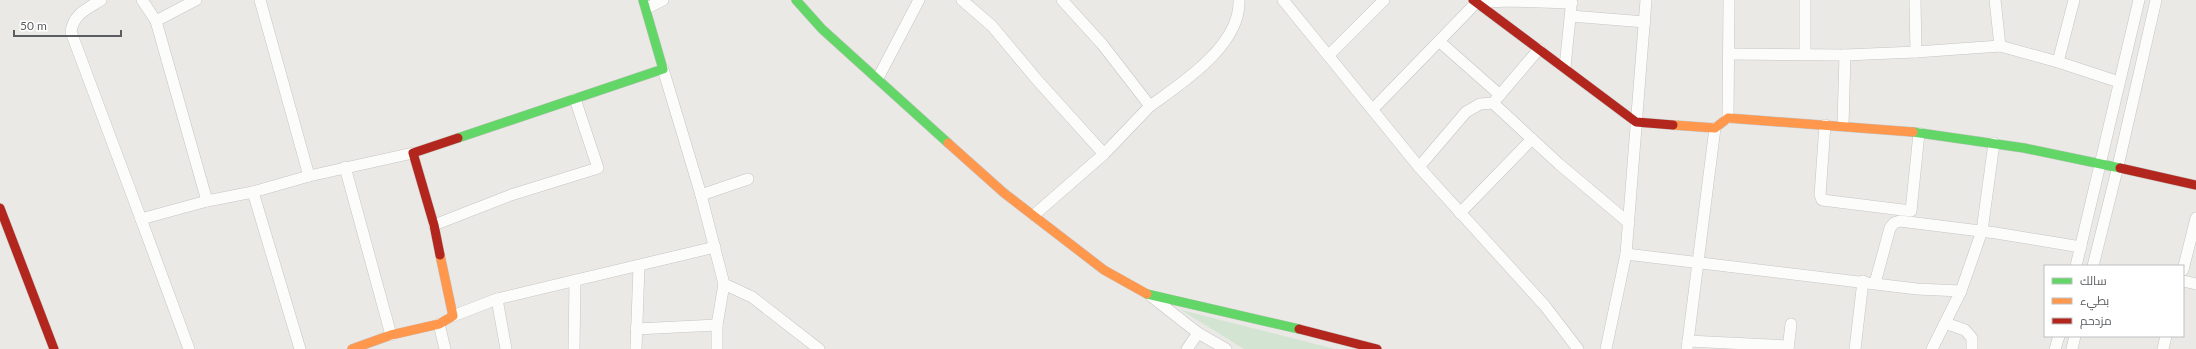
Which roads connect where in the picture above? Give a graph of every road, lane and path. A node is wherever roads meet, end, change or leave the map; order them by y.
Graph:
1 (101, 0) edge
2 (142, 0) edge
3 (196, 0) edge
4 (260, 0) edge
5 (663, 0) edge
6 (796, 0) edge
7 (919, 0) edge
8 (962, 0) edge
9 (1062, 0) edge
10 (1239, 0) edge
11 (1283, 0) edge
12 (1384, 0) edge
13 (1506, 0) edge
14 (1646, 0) edge
15 (1730, 0) edge
16 (1805, 0) edge
17 (1916, 0) edge
18 (1995, 0) edge
19 (2074, 0) edge
20 (2139, 0) edge
21 (2156, 0) edge
22 (1572, 1) edge
23 (1474, 2) edge
24 (645, 4) edge
25 (1571, 16) junction
26 (156, 21) junction
27 (1645, 22) junction
28 (1440, 42) junction
29 (2000, 46) junction
30 (1539, 49) junction
31 (1916, 52) junction
32 (1729, 54) junction
33 (1804, 54) junction
34 (1329, 55) junction
35 (1845, 55) junction
36 (2058, 62) junction
37 (1565, 67) junction
38 (663, 69) junction
39 (878, 78) junction
40 (2119, 82) junction
41 (1500, 95) junction
42 (575, 99) junction
43 (1493, 103) junction
44 (1150, 106) junction
45 (1373, 109) junction
46 (1728, 118) junction
47 (1636, 122) junction
48 (1825, 125) junction
49 (1843, 126) junction
50 (1715, 128) junction
51 (1919, 133) junction
52 (1532, 139) junction
53 (1994, 143) junction
54 (413, 153) junction
55 (1104, 154) junction
56 (2101, 162) junction
57 (2118, 166) junction
58 (346, 167) junction
59 (1419, 167) junction
60 (309, 176) junction
61 (748, 179) dead end
62 (2196, 184) edge
63 (253, 192) junction
64 (701, 195) junction
65 (207, 201) junction
66 (0, 208) edge
67 (1460, 213) junction
68 (1034, 215) junction
69 (1911, 216) junction
70 (2196, 218) edge
71 (141, 219) junction
72 (1629, 223) junction
73 (434, 225) junction
74 (1982, 231) junction
75 (715, 247) junction
76 (2081, 248) junction
77 (1626, 254) junction
78 (1698, 262) junction
79 (2076, 265) edge
80 (2093, 265) edge
81 (639, 266) junction
82 (2184, 266) edge
83 (575, 280) junction
84 (1863, 281) junction
85 (2184, 281) edge
86 (1875, 283) junction
87 (724, 284) junction
88 (2196, 284) edge
89 (1960, 291) junction
90 (1148, 295) junction
91 (497, 300) junction
92 (453, 316) junction
93 (1945, 323) junction
94 (439, 324) junction
95 (1791, 324) dead end
96 (717, 325) junction
97 (636, 329) junction
98 (1198, 333) junction
99 (391, 335) junction
100 (2059, 337) edge
101 (2075, 337) edge
102 (2166, 337) edge
103 (1688, 345) edge
104 (1788, 348) edge
105 (54, 349) edge
106 (189, 349) edge
107 (300, 349) edge
108 (349, 349) edge
109 (352, 349) edge
110 (445, 349) edge
111 (506, 349) edge
112 (574, 349) edge
113 (636, 349) edge
114 (717, 349) edge
115 (819, 349) edge
116 (1187, 349) edge
117 (1226, 349) edge
118 (1377, 349) edge
119 (1578, 349) edge
120 (1606, 349) edge
121 (1855, 349) edge
122 (1932, 349) edge
123 (1972, 349) edge
124 (2055, 349) edge
125 (2072, 349) edge
126 (2163, 349) edge

1 - 71 street
2 - 26 street
3 - 26 street
4 - 60 street
5 - 24 street
6 - 39 street
7 - 39 street
8 - 55 street
9 - 44 street
10 - 44 street
11 - 34 street
12 - 34 street
13 - 22 street
13 - 23 street
14 - 27 street
15 - 32 street
16 - 33 street
17 - 31 street
18 - 29 street
19 - 36 street
20 - 40 street
21 - 57 street
22 - 25 street
23 - 28 street
23 - 30 street
24 - 38 street
25 - 27 street
25 - 37 street
26 - 65 street
27 - 47 street
28 - 41 street
28 - 45 street
29 - 31 street
29 - 36 street
30 - 37 street
30 - 41 street
31 - 35 street
32 - 33 street
32 - 46 street
33 - 35 street
34 - 45 street
35 - 49 street
36 - 40 street
37 - 47 street
38 - 42 street
38 - 64 street
39 - 68 street
40 - 56 street
41 - 43 street
42 - 54 street
42 - 73 street
43 - 52 street
43 - 59 street
44 - 55 street
45 - 59 street
46 - 48 street
46 - 50 street
47 - 50 street
47 - 72 street
48 - 49 street
48 - 69 street
49 - 51 street
50 - 78 street
51 - 53 street
51 - 69 street
52 - 67 street
52 - 72 street
53 - 56 street
53 - 74 street
54 - 58 street
54 - 73 street
55 - 68 street
56 - 57 street
56 - 76 street
57 - 62 street
57 - 80 street
58 - 60 street
58 - 99 street
59 - 67 street
60 - 63 street
61 - 64 street
63 - 65 street
63 - 107 street
64 - 75 street
65 - 71 street
66 - 105 street
67 - 119 street
68 - 90 street
69 - 74 street
69 - 86 street
70 - 82 street
71 - 106 street
72 - 77 street
73 - 92 street
74 - 76 street
74 - 89 street
75 - 81 street
75 - 87 street
76 - 79 street
77 - 78 street
77 - 120 street
78 - 84 street
78 - 103 street
81 - 83 street
81 - 97 street
83 - 91 street
83 - 112 street
84 - 86 street
84 - 121 street
85 - 88 street
86 - 89 street
87 - 96 street
87 - 115 street
89 - 93 street
90 - 98 street
90 - 118 street
91 - 92 street
91 - 111 street
92 - 94 street
93 - 122 street
93 - 123 street
94 - 99 street
94 - 110 street
95 - 104 street
96 - 97 street
96 - 114 street
97 - 113 street
98 - 116 street
98 - 117 street
99 - 109 street
100 - 124 street
101 - 125 street
102 - 126 street
103 - 104 street
108 - 109 street

